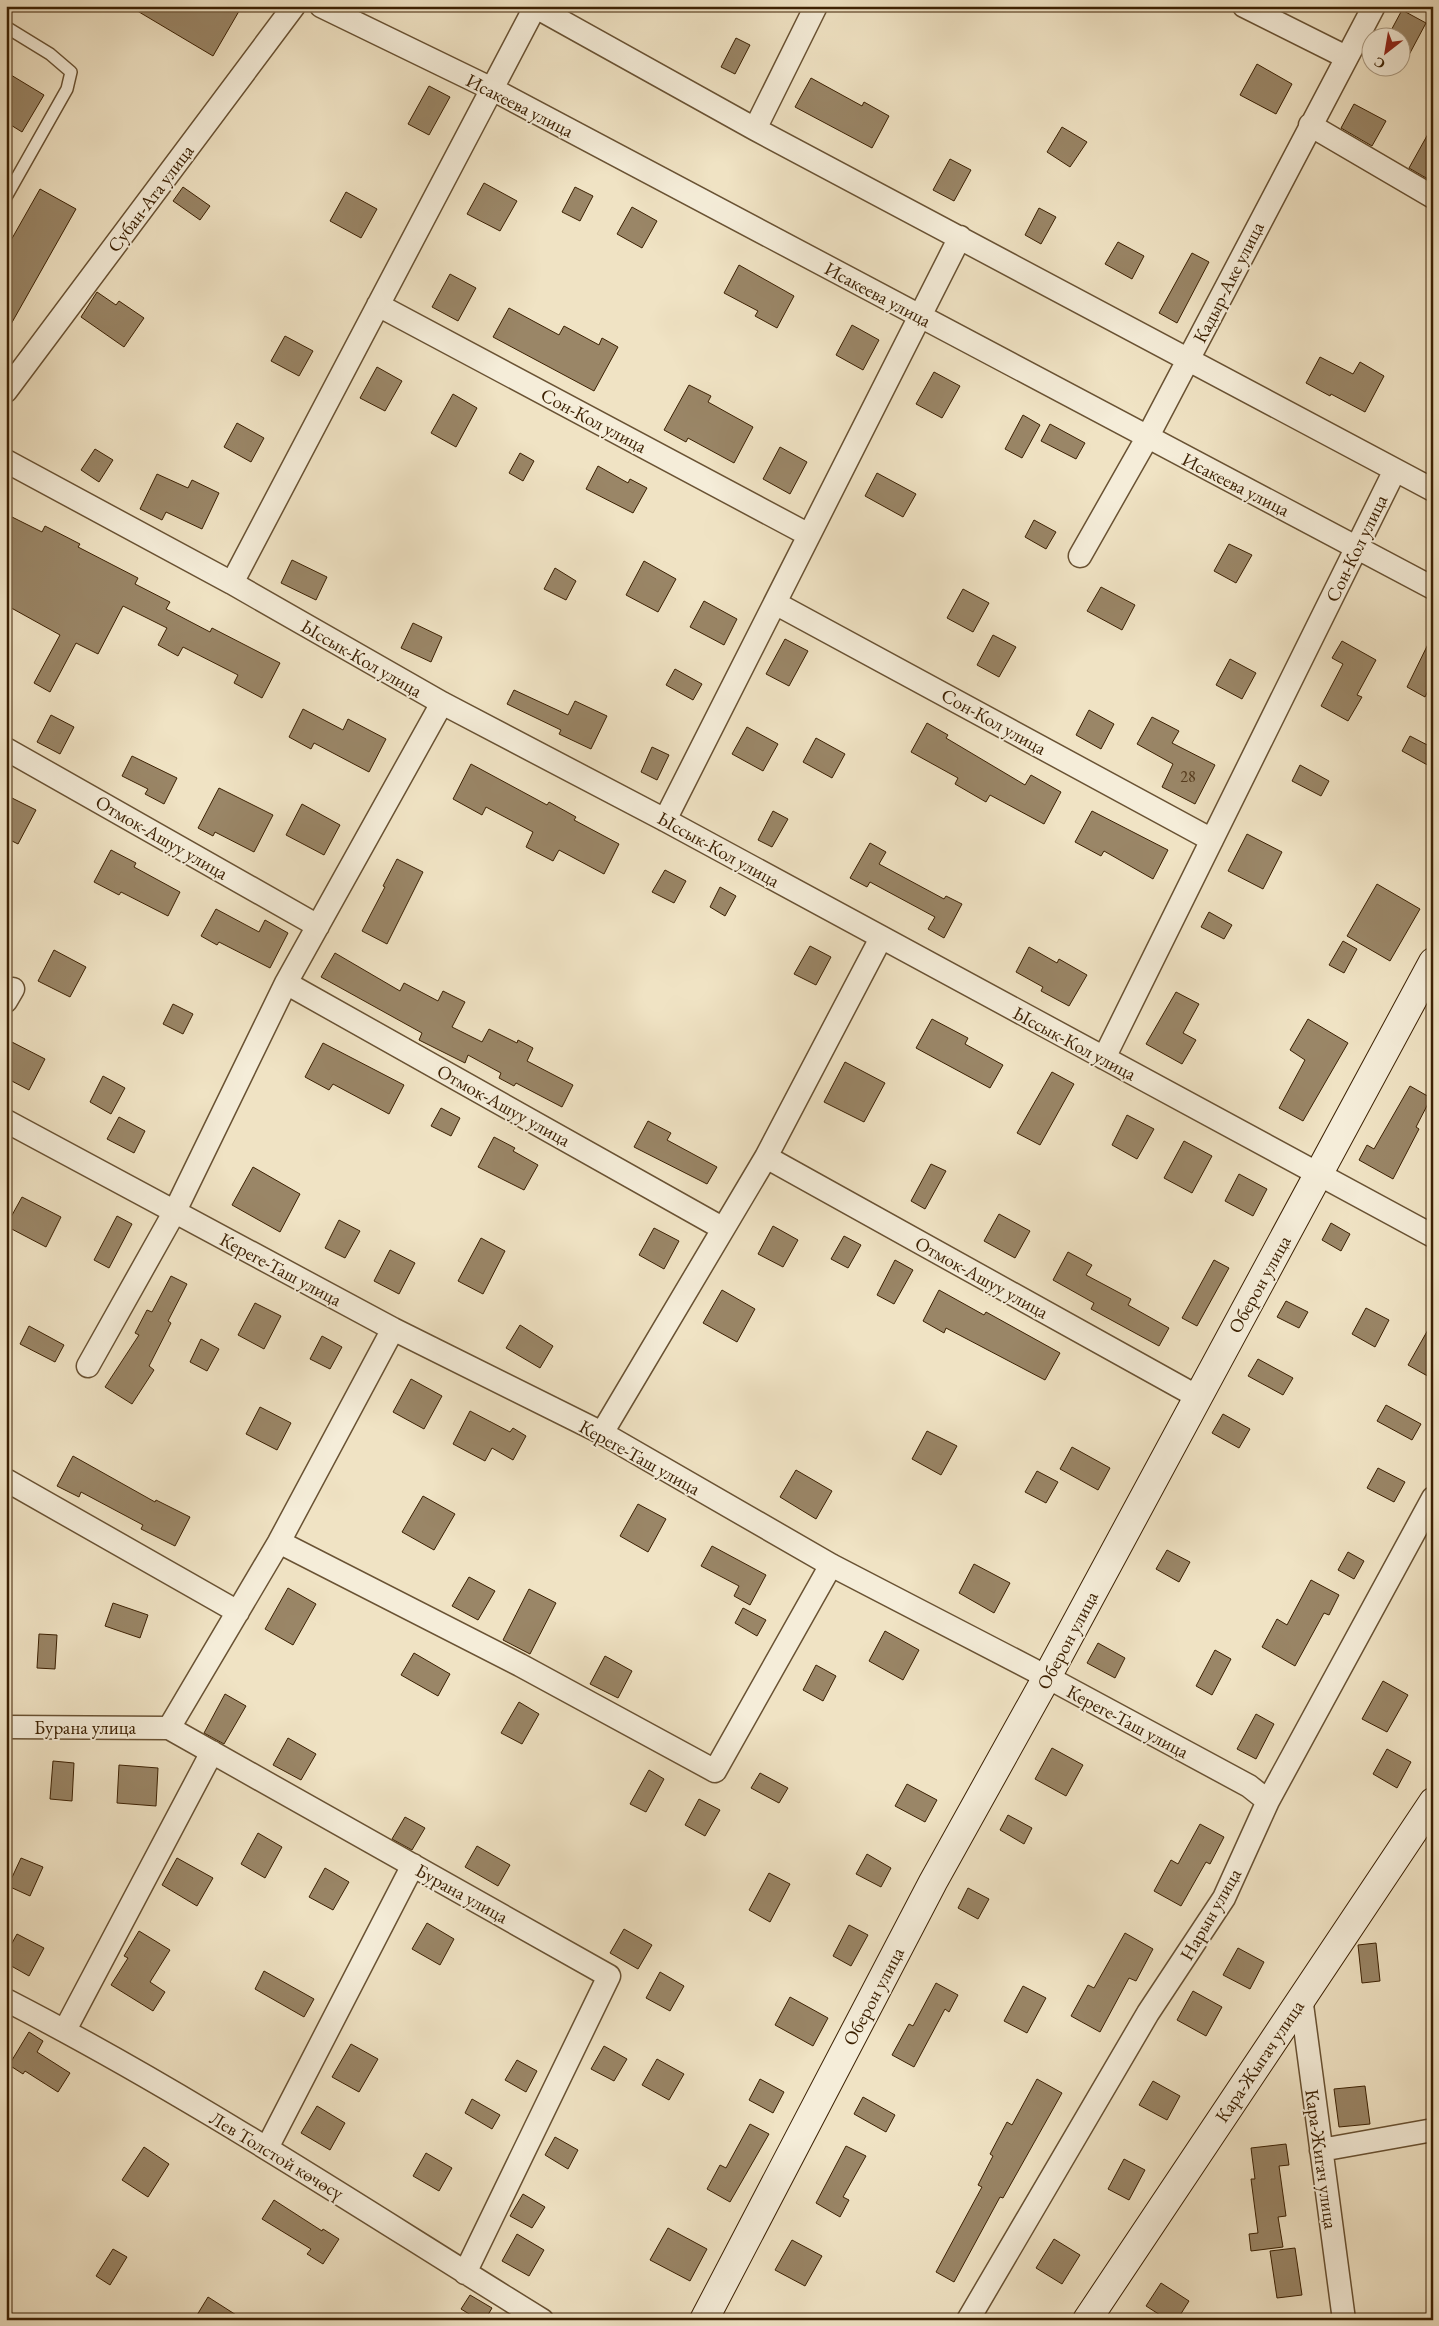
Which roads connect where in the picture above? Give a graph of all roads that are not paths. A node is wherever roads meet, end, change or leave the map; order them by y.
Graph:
1 (294, 6) edge
2 (321, 6) edge
3 (816, 6) edge
4 (1244, 6) edge
5 (1374, 6) edge
6 (535, 7) edge
7 (6, 27) edge
8 (1346, 57) junction
9 (492, 89) junction
10 (1310, 124) junction
11 (755, 129) junction
12 (1433, 196) edge
13 (6, 197) edge
14 (960, 237) junction
15 (378, 306) junction
16 (920, 316) junction
17 (1187, 360) junction
18 (6, 390) edge
19 (1147, 438) junction
20 (6, 461) edge
21 (1395, 470) junction
22 (1433, 490) edge
23 (809, 535) junction
24 (1357, 547) junction
25 (1080, 556) dead end
26 (232, 583) junction
27 (1433, 588) edge
28 (775, 602) junction
29 (442, 703) junction
30 (6, 749) edge
31 (666, 820) junction
32 (1212, 840) junction
33 (318, 926) junction
34 (881, 938) junction
35 (1433, 962) edge
36 (286, 983) junction
37 (1104, 1058) junction
38 (6, 1121) edge
39 (766, 1157) junction
40 (1319, 1174) junction
41 (175, 1211) junction
42 (722, 1228) junction
43 (1433, 1236) edge
44 (393, 1329) junction
45 (88, 1366) dead end
46 (1198, 1397) junction
47 (602, 1434) junction
48 (6, 1480) edge
49 (1433, 1498) edge
50 (279, 1542) junction
51 (831, 1565) junction
52 (238, 1612) junction
53 (1047, 1677) junction
54 (6, 1727) edge
55 (169, 1728) junction
56 (212, 1752) junction
57 (1268, 1801) junction
58 (1433, 1802) edge
59 (413, 1865) junction
60 (1301, 1998) junction
61 (6, 2000) edge
62 (65, 2030) junction
63 (1433, 2130) edge
64 (267, 2148) junction
65 (1321, 2150) junction
66 (465, 2273) junction
67 (542, 2320) edge
68 (704, 2320) edge
69 (968, 2320) edge
70 (1087, 2320) edge
71 (1344, 2320) edge

1 - 18 street, Субан-Ата улица
2 - 9 street, Исакеева улица
3 - 11 street
4 - 8 street
5 - 8 street, Кадыр-Аке улица
6 - 9 street
6 - 11 street
7 - 13 lane
8 - 10 street, Кадыр-Аке улица
9 - 15 street
9 - 16 street, Исакеева улица
10 - 12 street
10 - 17 street, Кадыр-Аке улица
11 - 14 street
14 - 16 street
14 - 17 street
15 - 23 street, Сон-Кол улица
15 - 26 street
16 - 19 street, Исакеева улица
16 - 23 street
17 - 19 street, Кадыр-Аке улица
17 - 21 street
19 - 24 street, Исакеева улица
19 - 25 street, Кадыр-Аке улица
20 - 26 street, Ыссык-Кол улица
21 - 22 street
21 - 24 street, Сон-Кол улица
23 - 28 street
24 - 27 street, Исакеева улица
24 - 32 street, Сон-Кол улица
26 - 29 street, Ыссык-Кол улица
28 - 31 street
28 - 32 street, Сон-Кол улица
29 - 31 street, Ыссык-Кол улица
29 - 33 street
30 - 33 street, Отмок-Ашуу улица
31 - 34 street, Ыссык-Кол улица
32 - 37 street, Сон-Кол улица
33 - 36 street
34 - 37 street, Ыссык-Кол улица
34 - 39 street
35 - 40 street, Оберон улица
36 - 41 street
36 - 42 street, Отмок-Ашуу улица
37 - 40 street, Ыссык-Кол улица
38 - 41 street, Кереге-Таш улица
39 - 42 street
39 - 46 street, Отмок-Ашуу улица
40 - 43 street, Ыссык-Кол улица
40 - 46 street, Оберон улица
41 - 44 street, Кереге-Таш улица
41 - 45 street
42 - 47 street
44 - 47 street, Кереге-Таш улица
44 - 50 street
46 - 53 street, Оберон улица
47 - 51 street, Кереге-Таш улица
48 - 52 street
49 - 57 street, Нарын улица
50 - 51 street
50 - 52 street
51 - 53 street, Кереге-Таш улица
52 - 55 street
53 - 57 street, Кереге-Таш улица
53 - 68 street, Оберон улица
54 - 55 street, Бурана улица
55 - 56 street, Бурана улица
56 - 59 street, Бурана улица
56 - 62 street
57 - 69 street, Нарын улица
58 - 60 street, Кара-Жыгач улица
59 - 64 street
59 - 66 street, Бурана улица
60 - 65 street, Кара-Жигач улица
60 - 70 street, Кара-Жыгач улица
61 - 62 street, Лев Толстой көчөсү
62 - 64 street, Лев Толстой көчөсү
63 - 65 street
64 - 66 street, Лев Толстой көчөсү
65 - 71 street, Кара-Жигач улица
66 - 67 street, Лев Толстой көчөсү

